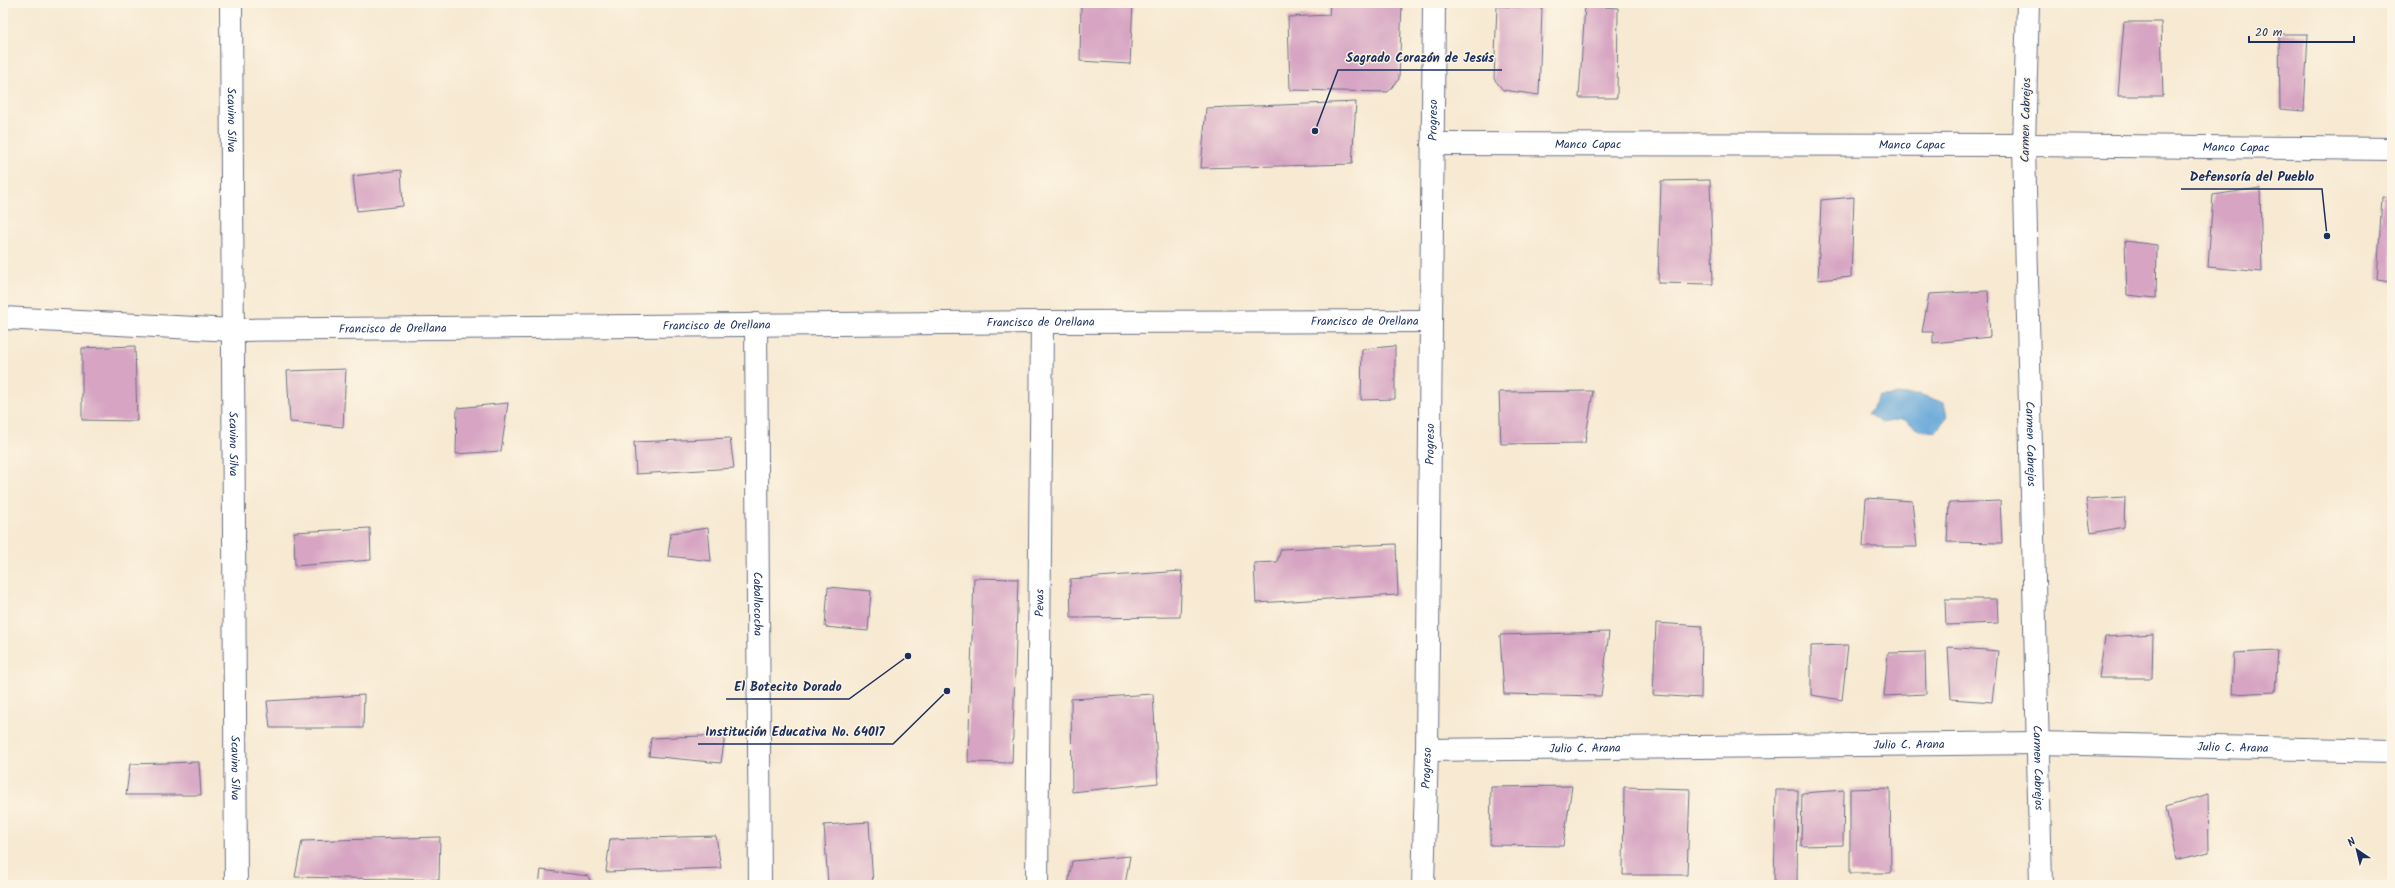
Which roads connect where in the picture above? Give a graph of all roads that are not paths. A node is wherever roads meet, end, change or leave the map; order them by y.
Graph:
1 (231, 3) edge
2 (1434, 3) edge
3 (2028, 3) edge
4 (1432, 144) junction
5 (2024, 145) junction
6 (2392, 149) edge
7 (3, 318) edge
8 (1430, 321) junction
9 (1042, 322) junction
10 (756, 324) junction
11 (233, 330) junction
12 (2038, 743) junction
13 (1427, 750) junction
14 (2392, 751) edge
15 (236, 885) edge
16 (760, 885) edge
17 (1037, 885) edge
18 (1423, 885) edge
19 (2041, 885) edge

1 - 11 street, Scavino Silva
2 - 4 street, Progreso
3 - 5 street, Carmen Cabrejos
4 - 5 street, Manco Capac
4 - 8 street, Progreso
5 - 6 street, Manco Capac
5 - 12 street, Carmen Cabrejos
7 - 11 street, Francisco de Orellana
8 - 9 street, Francisco de Orellana
8 - 13 street, Progreso
9 - 10 street, Francisco de Orellana
9 - 17 street, Pevas
10 - 11 street, Francisco de Orellana
10 - 16 street, Caballococha
11 - 15 street, Scavino Silva
12 - 13 street, Julio C. Arana
12 - 14 street, Julio C. Arana
12 - 19 street, Carmen Cabrejos
13 - 18 street, Progreso

